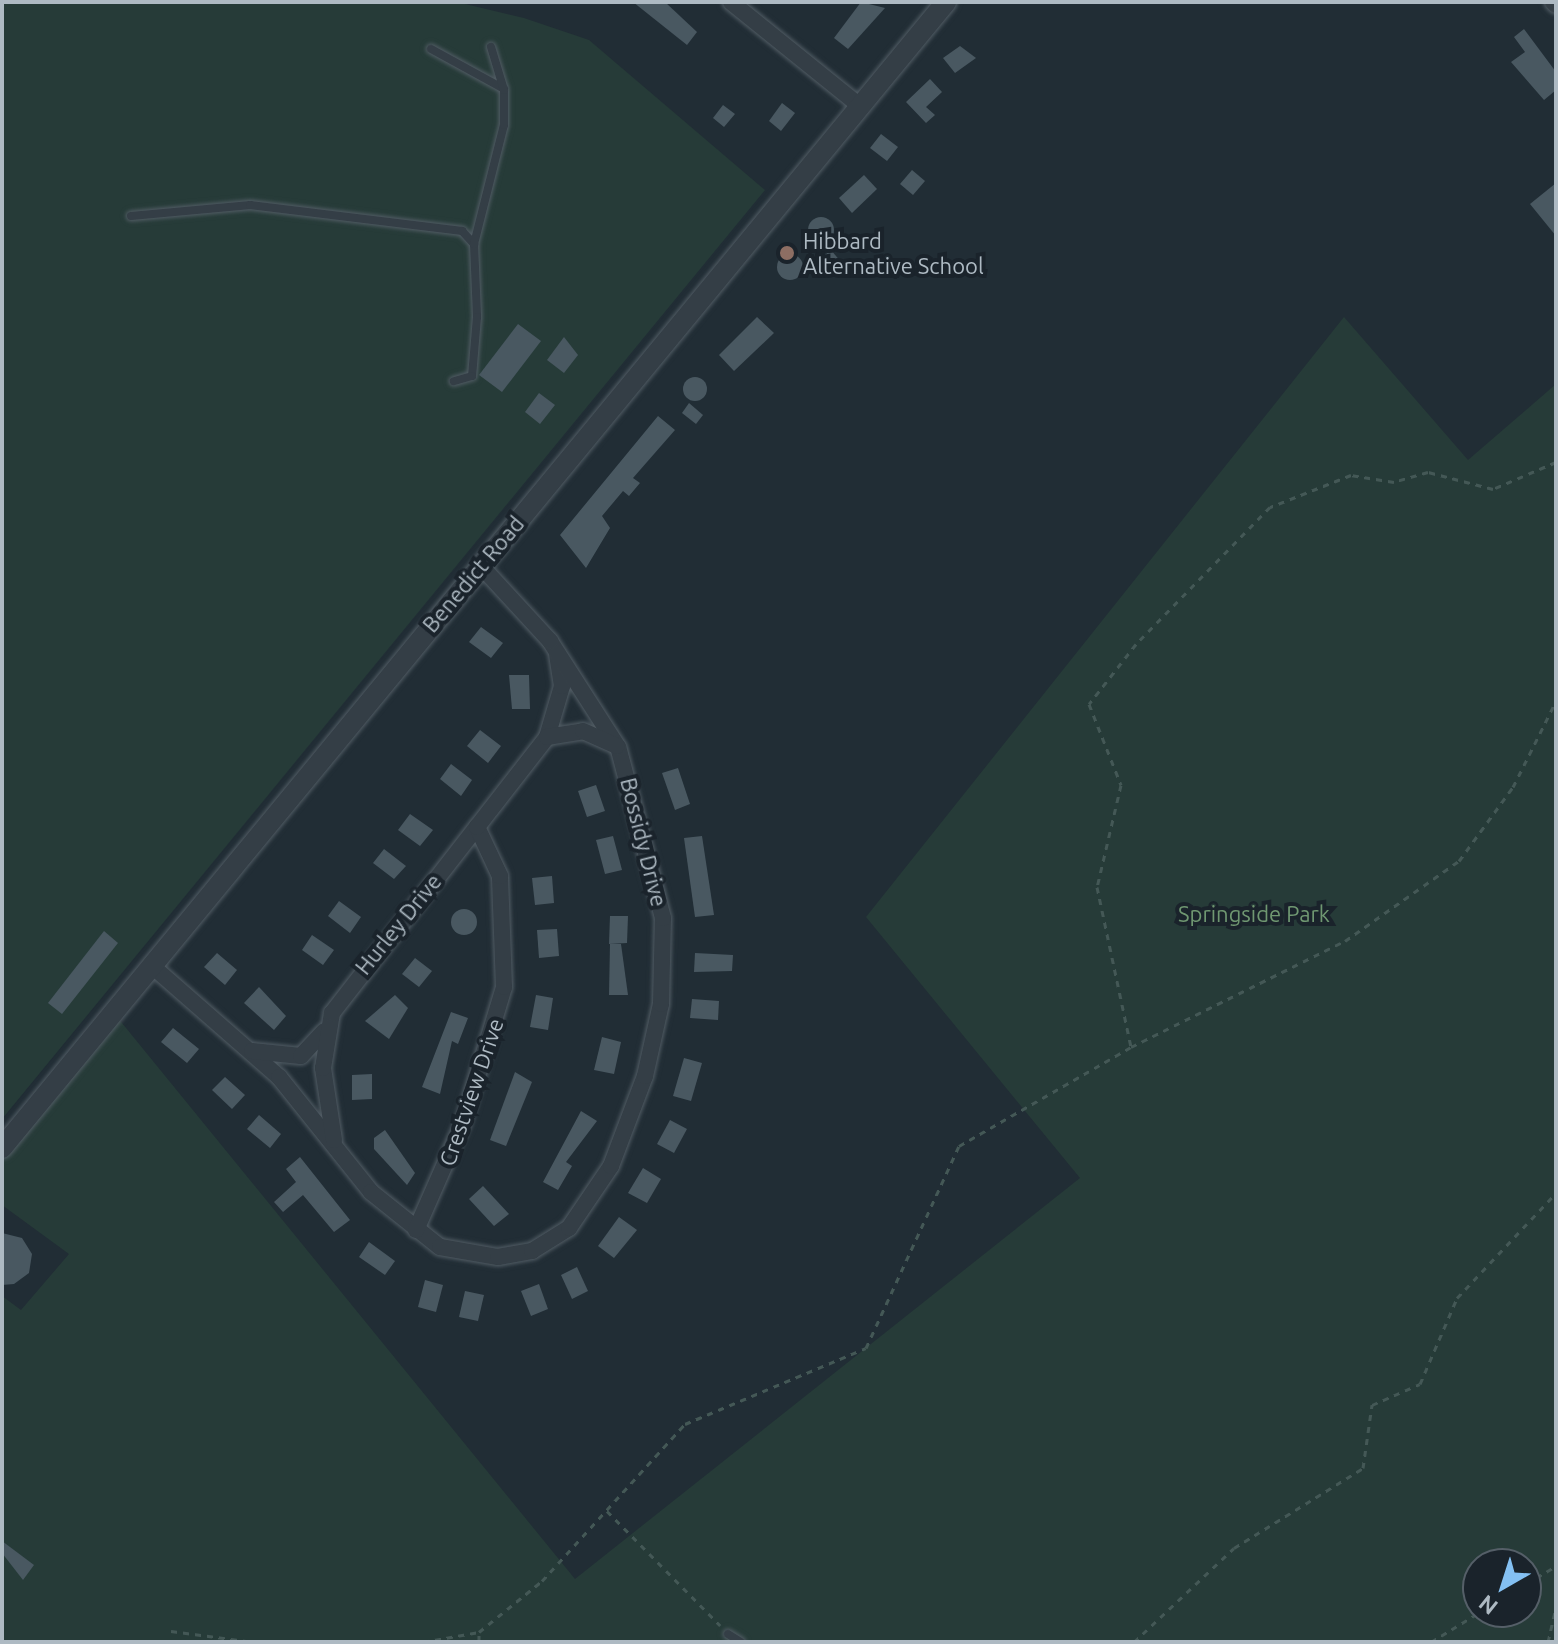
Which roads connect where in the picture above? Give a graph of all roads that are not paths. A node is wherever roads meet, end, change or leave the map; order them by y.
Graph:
1 (731, 2) edge
2 (946, 2) edge
3 (491, 47) dead end
4 (431, 49) dead end
5 (504, 90) junction
6 (861, 107) junction
7 (131, 216) dead end
8 (474, 244) junction
9 (454, 381) dead end
10 (480, 565) junction
11 (556, 650) junction
12 (547, 737) junction
13 (618, 747) junction
14 (477, 827) junction
15 (151, 965) junction
16 (327, 1026) junction
17 (250, 1050) junction
18 (2, 1148) edge
19 (337, 1151) junction
20 (416, 1230) junction
21 (728, 1634) road end
22 (741, 1642) edge

1 - 6 street
2 - 6 street, Benedict Road
3 - 5 lane
4 - 5 lane
5 - 8 lane
6 - 10 street, Benedict Road
7 - 8 lane
8 - 9 lane
10 - 11 street, Bossidy Drive
10 - 15 street, Benedict Road
11 - 12 street
11 - 13 street, Bossidy Drive
12 - 13 street
12 - 14 street
13 - 20 street, Bossidy Drive
14 - 16 street, Hurley Drive
14 - 20 street, Crestview Drive
15 - 17 street, Bossidy Drive
15 - 18 street, Benedict Road
16 - 17 street, Hurley Drive
16 - 19 street, Hurley Drive
17 - 19 street, Bossidy Drive
19 - 20 street, Bossidy Drive
21 - 22 lane

